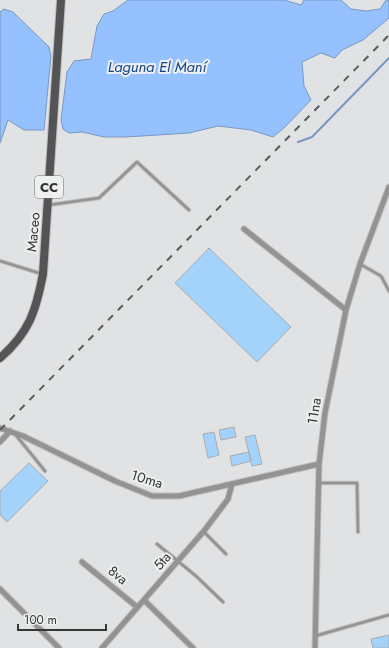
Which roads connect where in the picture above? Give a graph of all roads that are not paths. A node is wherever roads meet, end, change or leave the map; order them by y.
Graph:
1 (60, 1) edge
2 (389, 187) edge
3 (48, 206) junction
4 (189, 210) dead end
5 (244, 229) dead end
6 (0, 261) edge
7 (360, 264) junction
8 (43, 274) junction
9 (389, 290) edge
10 (346, 310) junction
11 (0, 358) edge
12 (0, 428) edge
13 (12, 432) junction
14 (0, 442) edge
15 (319, 464) junction
16 (46, 471) dead end
17 (319, 483) junction
18 (232, 484) junction
19 (204, 531) junction
20 (358, 532) dead end
21 (157, 544) dead end
22 (226, 554) dead end
23 (177, 561) junction
24 (82, 562) dead end
25 (0, 589) edge
26 (144, 600) junction
27 (223, 602) dead end
28 (137, 607) junction
29 (389, 614) edge
30 (315, 636) junction
31 (314, 647) edge
32 (59, 648) edge
33 (102, 648) edge
34 (193, 648) edge

1 - 3 main road, Maceo / CC
2 - 7 street, 11na
3 - 4 lane
3 - 8 main road, Maceo / CC
5 - 10 street
6 - 8 lane
7 - 9 lane
7 - 10 street, 11na
8 - 11 main road, Maceo / CC
10 - 15 street, 11na
12 - 13 street, 10ma
13 - 14 street
13 - 16 lane
13 - 18 street, 10ma
15 - 17 street, 11na
15 - 18 street, 10ma
17 - 20 lane
17 - 30 street, 11na
18 - 19 street, 5ta
19 - 22 lane
19 - 23 street, 5ta
21 - 23 lane
23 - 26 street, 5ta
23 - 27 lane
24 - 28 street, 8va
25 - 32 street
26 - 28 street, 5ta
26 - 34 street
28 - 33 street, 5ta
29 - 30 lane
30 - 31 street, 11na

